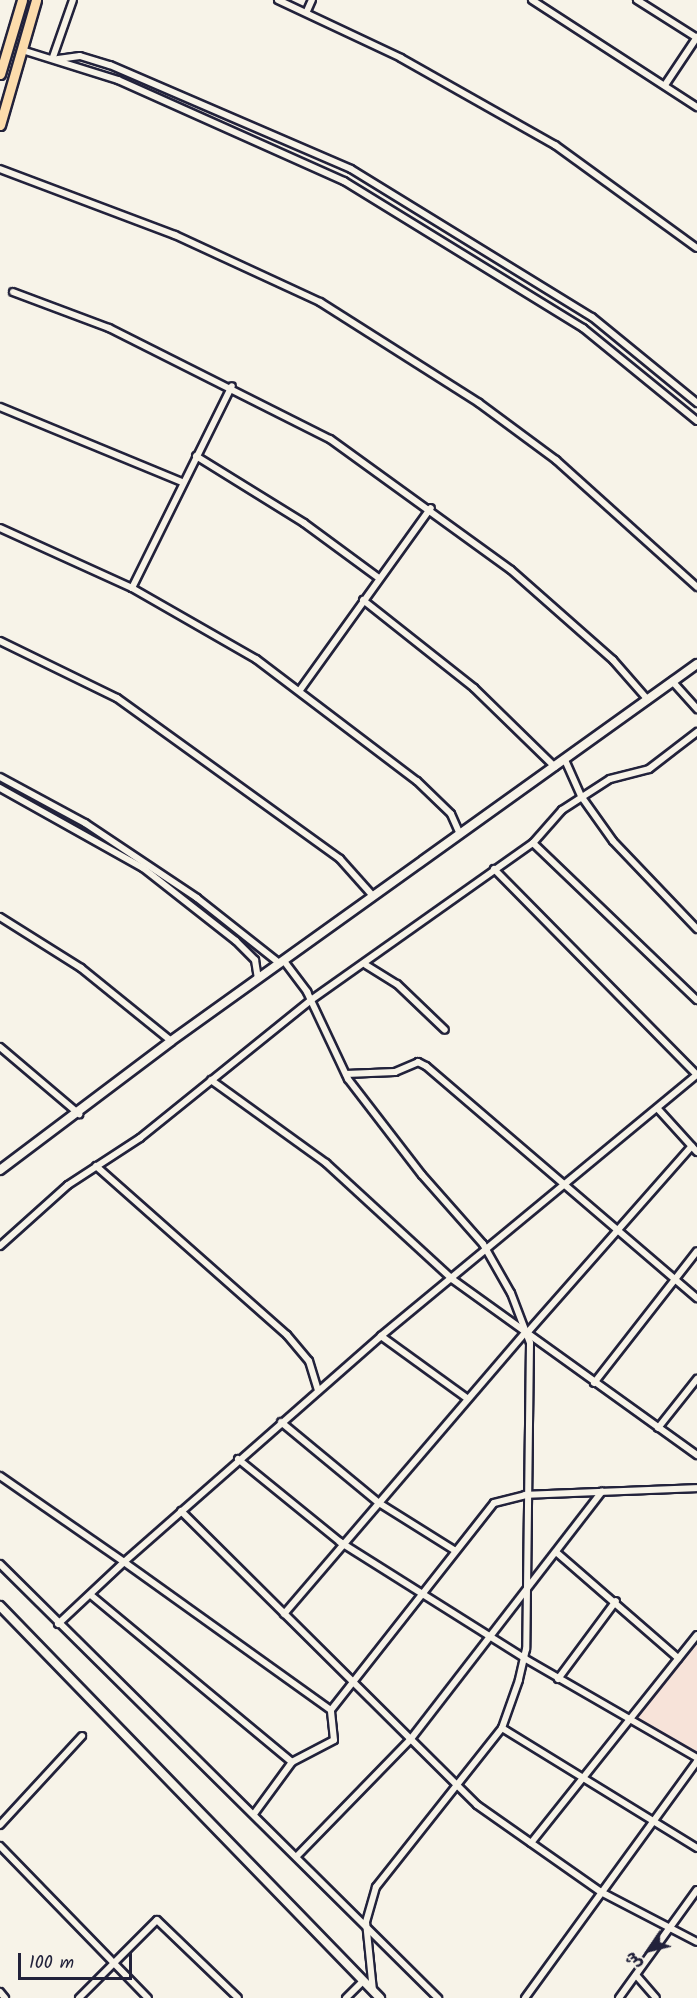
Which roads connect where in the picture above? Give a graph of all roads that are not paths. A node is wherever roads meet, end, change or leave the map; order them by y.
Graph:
1 (22, 0) edge
2 (36, 0) edge
3 (73, 0) edge
4 (278, 0) edge
5 (312, 0) edge
6 (532, 0) edge
7 (637, 0) edge
8 (541, 2) edge
9 (307, 11) junction
10 (697, 38) edge
11 (22, 50) junction
12 (55, 58) junction
13 (0, 74) edge
14 (665, 85) junction
15 (697, 107) edge
16 (0, 125) edge
17 (0, 169) edge
18 (697, 248) edge
19 (12, 292) dead end
20 (232, 386) junction
21 (697, 403) edge
22 (0, 407) edge
23 (697, 421) edge
24 (196, 456) junction
25 (182, 482) junction
26 (431, 508) junction
27 (0, 528) edge
28 (379, 578) junction
29 (697, 587) edge
30 (132, 588) junction
31 (363, 600) junction
32 (0, 641) edge
33 (697, 664) edge
34 (672, 681) junction
35 (300, 690) junction
36 (648, 700) junction
37 (695, 705) edge
38 (697, 732) edge
39 (565, 760) junction
40 (555, 767) junction
41 (0, 777) edge
42 (0, 788) edge
43 (581, 796) junction
44 (460, 834) junction
45 (533, 843) junction
46 (494, 869) junction
47 (373, 896) junction
48 (0, 917) edge
49 (697, 929) edge
50 (281, 962) junction
51 (366, 964) junction
52 (258, 978) junction
53 (311, 1000) junction
54 (697, 1000) edge
55 (446, 1030) dead end
56 (171, 1041) junction
57 (0, 1047) edge
58 (346, 1074) junction
59 (697, 1075) edge
60 (212, 1080) junction
61 (658, 1110) junction
62 (79, 1114) junction
63 (694, 1149) edge
64 (96, 1166) junction
65 (0, 1170) edge
66 (568, 1183) junction
67 (618, 1228) junction
68 (0, 1246) edge
69 (486, 1248) junction
70 (697, 1251) edge
71 (674, 1278) junction
72 (452, 1279) junction
73 (697, 1298) edge
74 (527, 1334) junction
75 (381, 1336) junction
76 (697, 1379) edge
77 (594, 1383) junction
78 (318, 1391) junction
79 (468, 1399) junction
80 (281, 1422) junction
81 (658, 1428) junction
82 (697, 1455) edge
83 (238, 1460) junction
84 (0, 1476) edge
85 (697, 1488) edge
86 (602, 1492) junction
87 (525, 1495) junction
88 (379, 1503) junction
89 (181, 1510) junction
90 (340, 1542) junction
91 (454, 1550) junction
92 (556, 1552) junction
93 (124, 1562) junction
94 (0, 1564) edge
95 (526, 1592) junction
96 (423, 1593) junction
97 (92, 1596) junction
98 (616, 1601) junction
99 (0, 1606) edge
100 (284, 1614) junction
101 (58, 1624) junction
102 (697, 1635) edge
103 (490, 1638) junction
104 (678, 1658) junction
105 (524, 1659) junction
106 (558, 1678) junction
107 (355, 1682) junction
108 (331, 1710) junction
109 (630, 1718) junction
110 (502, 1728) junction
111 (82, 1736) dead end
112 (410, 1740) junction
113 (697, 1759) edge
114 (292, 1762) junction
115 (579, 1778) junction
116 (455, 1785) junction
117 (254, 1814) junction
118 (652, 1816) junction
119 (0, 1825) edge
120 (531, 1843) junction
121 (0, 1846) edge
122 (697, 1848) edge
123 (298, 1855) junction
124 (697, 1890) edge
125 (601, 1892) junction
126 (366, 1922) junction
127 (672, 1928) junction
128 (697, 1942) edge
129 (114, 1963) junction
130 (636, 1975) junction
131 (363, 1981) junction
132 (373, 1991) junction
133 (0, 1992) edge
134 (5, 1998) edge
135 (79, 1998) edge
136 (148, 1998) edge
137 (238, 1998) edge
138 (346, 1998) edge
139 (380, 1998) edge
140 (438, 1998) edge
141 (525, 1998) edge
142 (619, 1998) edge
143 (656, 1998) edge

1 - 13 main road
2 - 11 main road
3 - 12 street
4 - 9 street
5 - 9 street
6 - 8 street
7 - 10 street
8 - 14 street
9 - 18 street
10 - 14 street
11 - 12 street
11 - 16 main road
12 - 21 street
12 - 23 street
14 - 15 street
17 - 29 street
19 - 20 street
20 - 24 street
20 - 26 street
22 - 25 street
24 - 25 street
24 - 28 street
25 - 30 street
26 - 28 street
26 - 36 street
27 - 30 street
28 - 31 street
30 - 35 street
31 - 35 street
31 - 40 street
32 - 47 street
33 - 34 street
34 - 36 street
34 - 37 street
35 - 44 street
36 - 39 street
38 - 43 street
39 - 40 street
39 - 43 street
40 - 44 street
41 - 50 street
42 - 52 street
43 - 45 street
43 - 49 street
44 - 47 street
45 - 46 street
45 - 54 street
46 - 51 street
46 - 59 street
47 - 50 street
48 - 56 street
50 - 52 street
50 - 53 street
51 - 53 street
51 - 55 street
52 - 56 street
53 - 58 street
53 - 60 street
56 - 62 street
57 - 62 street
58 - 66 street
58 - 69 street
59 - 61 street
60 - 64 street
60 - 72 street
61 - 63 street
61 - 66 street
62 - 65 street
63 - 67 street
64 - 68 street
64 - 78 street
66 - 67 street
66 - 69 street
67 - 71 street
67 - 74 street
69 - 72 street
69 - 74 street
70 - 71 street
71 - 73 street
71 - 77 street
72 - 74 street
72 - 75 street
74 - 77 street
74 - 79 street
74 - 87 street
75 - 78 street
75 - 79 street
76 - 81 street
77 - 81 street
78 - 80 street
79 - 88 street
80 - 83 street
80 - 88 street
81 - 82 street
83 - 89 street
83 - 90 street
84 - 93 street
85 - 86 street
86 - 87 street
86 - 92 street
87 - 91 street
87 - 95 street
88 - 90 street
88 - 91 street
89 - 93 street
89 - 100 street
90 - 96 street
90 - 100 street
91 - 96 street
92 - 95 street
92 - 98 street
93 - 97 street
93 - 108 street
94 - 101 street
95 - 103 street
95 - 105 street
96 - 103 street
96 - 107 street
97 - 101 street
97 - 114 street
98 - 104 street
98 - 106 street
99 - 131 street
100 - 107 street
101 - 117 street
102 - 104 street
103 - 105 street
103 - 112 street
104 - 109 street
105 - 106 street
105 - 110 street
106 - 109 street
107 - 108 street
107 - 112 street
108 - 114 street
109 - 113 street
109 - 115 street
110 - 115 street
110 - 116 street
111 - 119 street
112 - 116 street
112 - 123 street
113 - 118 street
114 - 117 street
115 - 118 street
115 - 120 street
116 - 120 street
116 - 126 street
117 - 123 street
118 - 122 street
118 - 125 street
120 - 125 street
121 - 129 street
123 - 126 street
124 - 127 street
125 - 127 street
125 - 141 street
126 - 132 street
126 - 140 street
127 - 128 street
127 - 130 street
129 - 135 street
129 - 136 street
129 - 137 street
130 - 142 street
130 - 143 street
131 - 132 street
131 - 138 street
132 - 139 street
133 - 134 street

